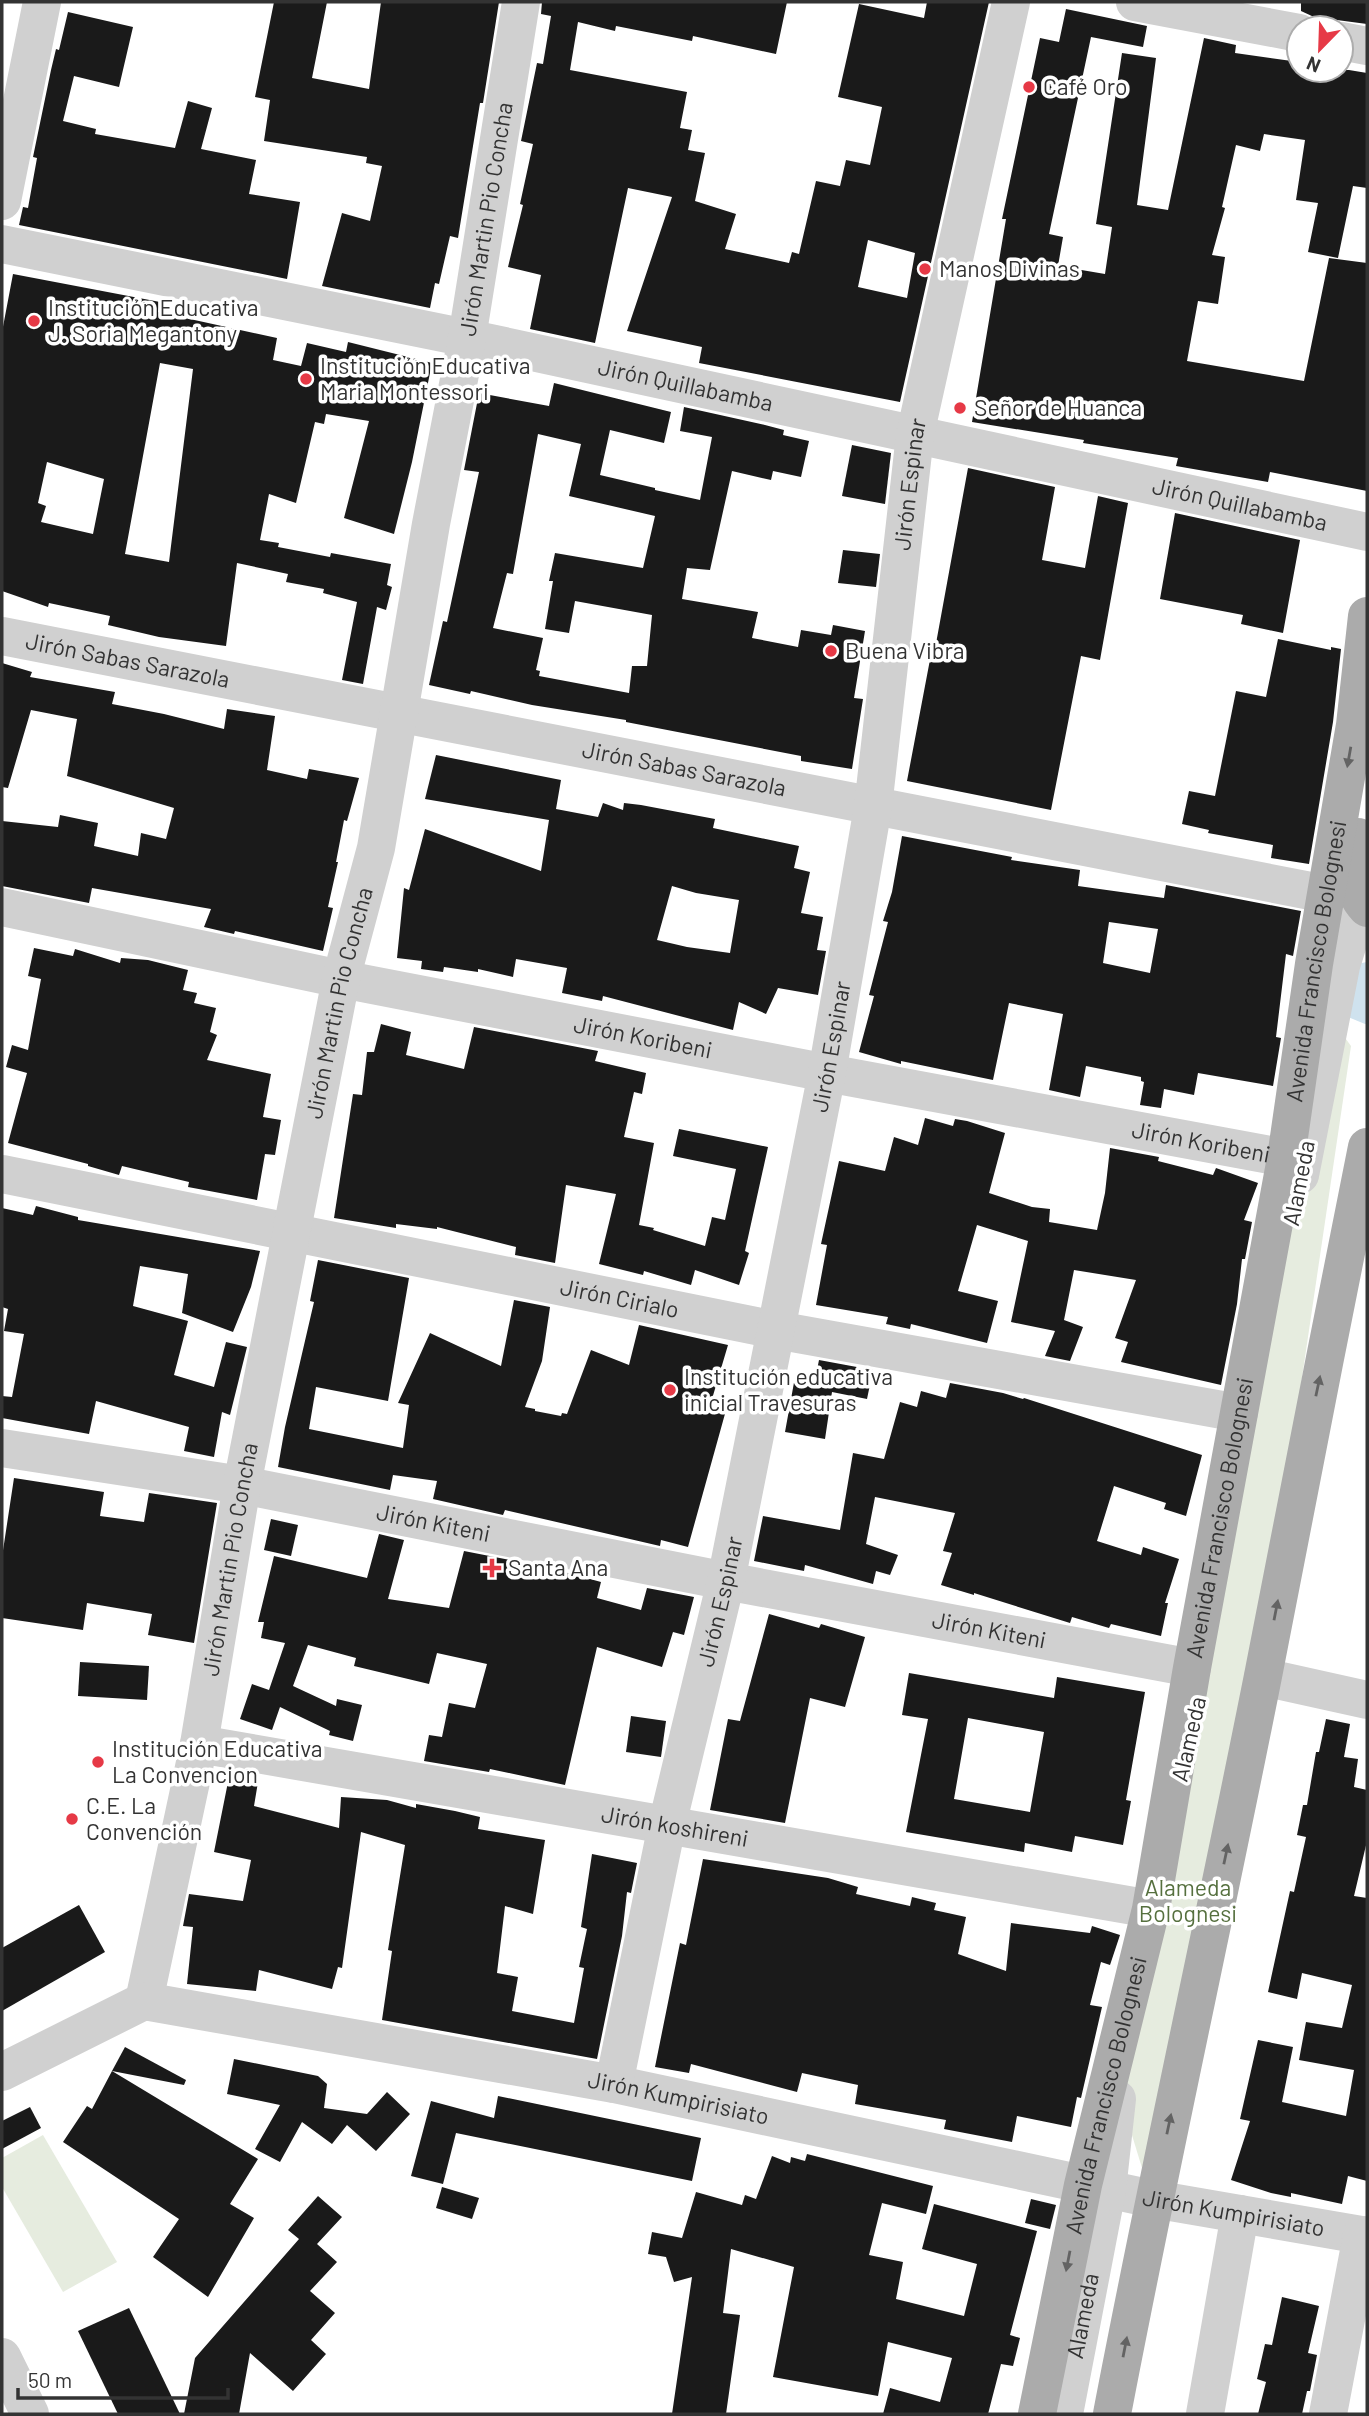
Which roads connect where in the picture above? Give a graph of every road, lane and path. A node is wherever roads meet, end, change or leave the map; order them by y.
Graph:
1 (42, 2) edge
2 (521, 2) edge
3 (1011, 2) edge
4 (1135, 2) edge
5 (1285, 30) edge
6 (2, 201) edge
7 (2, 244) edge
8 (467, 338) junction
9 (915, 435) junction
10 (1367, 532) edge
11 (1367, 616) edge
12 (2, 636) edge
13 (399, 712) junction
14 (1367, 787) edge
15 (873, 807) junction
16 (1355, 902) edge
17 (2, 907) edge
18 (341, 979) junction
19 (827, 1073) junction
20 (1367, 1147) edge
21 (1286, 1158) junction
22 (2, 1174) edge
23 (293, 1231) junction
24 (776, 1330) junction
25 (1239, 1413) junction
26 (2, 1448) edge
27 (243, 1485) junction
28 (726, 1581) junction
29 (1192, 1668) junction
30 (1263, 1677) junction
31 (1367, 1700) edge
32 (199, 1744) junction
33 (667, 1825) junction
34 (1150, 1909) junction
35 (144, 2001) junction
36 (2, 2072) edge
37 (614, 2084) junction
38 (1095, 2187) junction
39 (1153, 2199) junction
40 (1240, 2214) junction
41 (1364, 2235) edge
42 (2, 2357) edge
43 (30, 2414) edge
44 (1037, 2414) edge
45 (1064, 2414) edge
46 (1112, 2414) edge
47 (1205, 2414) edge
48 (1328, 2414) edge

1 - 6 street
2 - 8 street, Jirón Martin Pio Concha
3 - 9 street, Jirón Espinar
4 - 5 street
7 - 8 street, Jirón Quillabamba
8 - 9 street, Jirón Quillabamba
8 - 13 street, Jirón Martin Pio Concha
9 - 10 street, Jirón Quillabamba
9 - 15 street, Jirón Espinar
11 -> 16 main road, Avenida Francisco Bolognesi
12 - 13 street, Jirón Sabas Sarazola
13 - 15 street, Jirón Sabas Sarazola
13 - 18 street, Jirón Martin Pio Concha
14 - 16 main road, Avenida Francisco Bolognesi
15 - 16 street, Jirón Sabas Sarazola
15 - 19 street, Jirón Espinar
16 - 21 main road, Avenida Francisco Bolognesi
16 - 34 street, Alameda
17 - 18 street, Jirón Koribeni
18 - 19 street, Jirón Koribeni
18 - 23 street, Jirón Martin Pio Concha
19 - 21 street, Jirón Koribeni
19 - 24 street, Jirón Espinar
30 -> 20 main road
21 - 25 main road, Avenida Francisco Bolognesi
22 - 23 street, Jirón Cirialo
23 - 24 street, Jirón Cirialo
23 - 27 street, Jirón Martin Pio Concha
24 - 25 street, Jirón Cirialo
24 - 28 street, Jirón Espinar
25 - 29 main road, Avenida Francisco Bolognesi
26 - 27 street, Jirón Kiteni
27 - 28 street, Jirón Kiteni
27 - 32 street, Jirón Martin Pio Concha
28 - 29 street, Jirón Kiteni
28 - 33 street, Jirón Espinar
29 - 34 main road, Avenida Francisco Bolognesi
30 - 31 street
39 -> 30 main road
32 - 33 street, Jirón koshireni
32 - 35 street, Jirón Martin Pio Concha
33 - 34 street, Jirón koshireni
33 - 37 street, Jirón Espinar
34 - 38 main road, Avenida Francisco Bolognesi
35 - 36 street
35 - 37 street, Jirón Kumpirisiato
37 - 38 street, Jirón Kumpirisiato
38 - 39 street, Jirón Kumpirisiato
38 -> 44 main road, Avenida Francisco Bolognesi
38 - 45 street, Alameda
39 - 40 street, Jirón Kumpirisiato
46 -> 39 main road
40 - 41 street, Jirón Kumpirisiato
40 - 47 street
41 - 48 street
42 - 43 street

